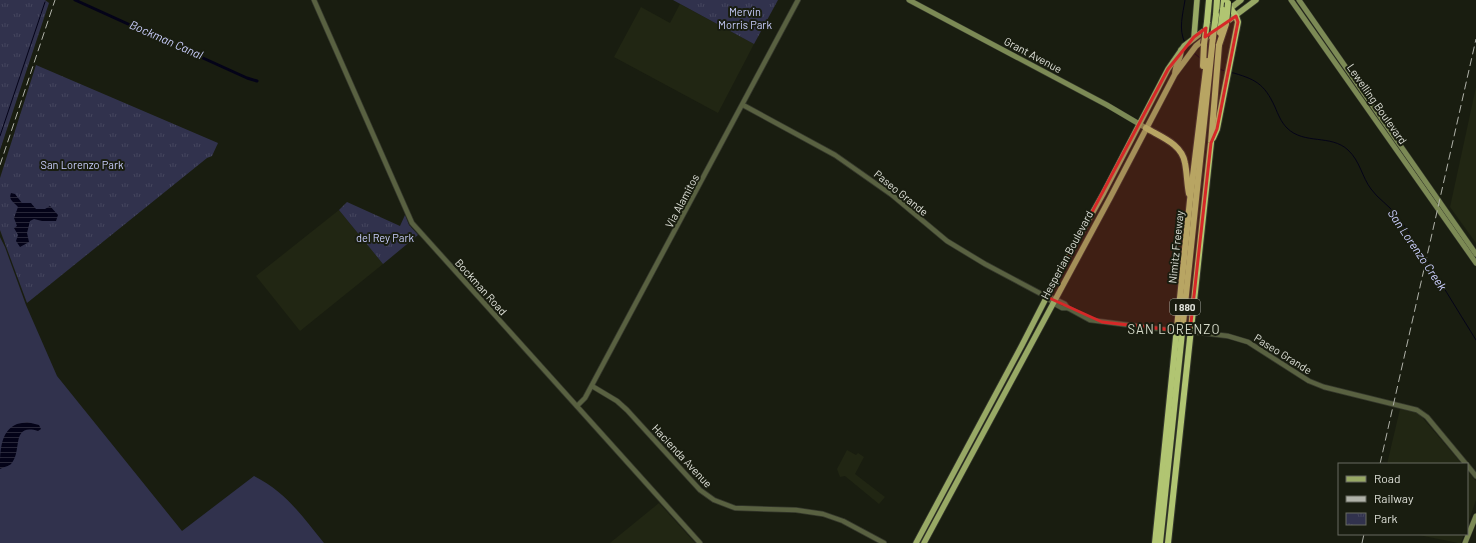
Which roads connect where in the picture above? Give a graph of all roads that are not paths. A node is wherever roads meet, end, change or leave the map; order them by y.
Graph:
1 (314, 0) edge
2 (798, 0) edge
3 (910, 0) edge
4 (1197, 0) edge
5 (1209, 0) edge
6 (1213, 0) edge
7 (1217, 0) edge
8 (1241, 0) edge
9 (1256, 0) edge
10 (1291, 0) edge
11 (1299, 0) edge
12 (1227, 3) edge
13 (1236, 16) junction
14 (1211, 19) junction
15 (1194, 37) junction
16 (1219, 45) junction
17 (1185, 46) junction
18 (1206, 71) junction
19 (1175, 74) junction
20 (743, 105) junction
21 (1139, 124) junction
22 (1146, 128) junction
23 (1211, 143) junction
24 (1190, 200) junction
25 (1448, 218) junction
26 (1476, 254) edge
27 (1476, 263) edge
28 (1047, 297) junction
29 (1054, 301) junction
30 (592, 386) junction
31 (576, 406) junction
32 (1464, 463) edge
33 (1468, 467) edge
34 (1476, 476) edge
35 (940, 500) junction
36 (940, 514) junction
37 (1476, 516) edge
38 (1474, 529) edge
39 (700, 543) edge
40 (884, 543) edge
41 (916, 543) edge
42 (924, 543) edge
43 (1155, 543) edge
44 (1160, 543) edge
45 (1168, 543) edge
46 (1466, 543) edge

1 - 31 street, Bockman Road
2 - 20 street, Via Alamitos
3 - 21 main road, Grant Avenue
4 - 15 main road
5 - 14 highway
6 - 14 highway
7 - 14 highway
8 - 12 main road, Hesperian Boulevard
9 - 13 main road, Hesperian Boulevard
10 - 25 main road, Lewelling Boulevard
11 - 25 main road, Lewelling Boulevard
12 - 13 highway
12 - 15 main road, Hesperian Boulevard
12 - 16 highway, bridge
12 - 16 highway, Nimitz Freeway / I 880, bridge
13 - 19 main road, Hesperian Boulevard
13 - 23 highway
14 - 18 highway
15 - 17 main road, Hesperian Boulevard
16 - 23 highway, Nimitz Freeway / I 880
17 - 19 main road
17 - 21 main road, Hesperian Boulevard
18 - 24 highway, Nimitz Freeway / I 880
18 - 44 highway, I 880
19 - 22 main road, Hesperian Boulevard
20 - 28 street, Paseo Grande
20 - 30 street, Via Alamitos
21 - 22 main road, Grant Avenue
21 - 28 main road, Hesperian Boulevard
22 - 24 highway
22 - 29 main road, Hesperian Boulevard
23 - 45 highway, Nimitz Freeway / I 880
24 - 43 highway, Nimitz Freeway / I 880
25 - 26 main road
25 - 27 main road
28 - 29 street, Paseo Grande
28 - 35 main road, Hesperian Boulevard
29 - 32 street, Paseo Grande, bridge
29 - 36 main road, Hesperian Boulevard
30 - 31 street, Via Alamitos
30 - 40 street, Hacienda Avenue
31 - 39 street, Bockman Road
33 - 34 street, Paseo Grande
35 - 36 main road
35 - 41 main road, Hesperian Boulevard
36 - 42 main road, Hesperian Boulevard
37 - 38 main road
38 - 46 main road

